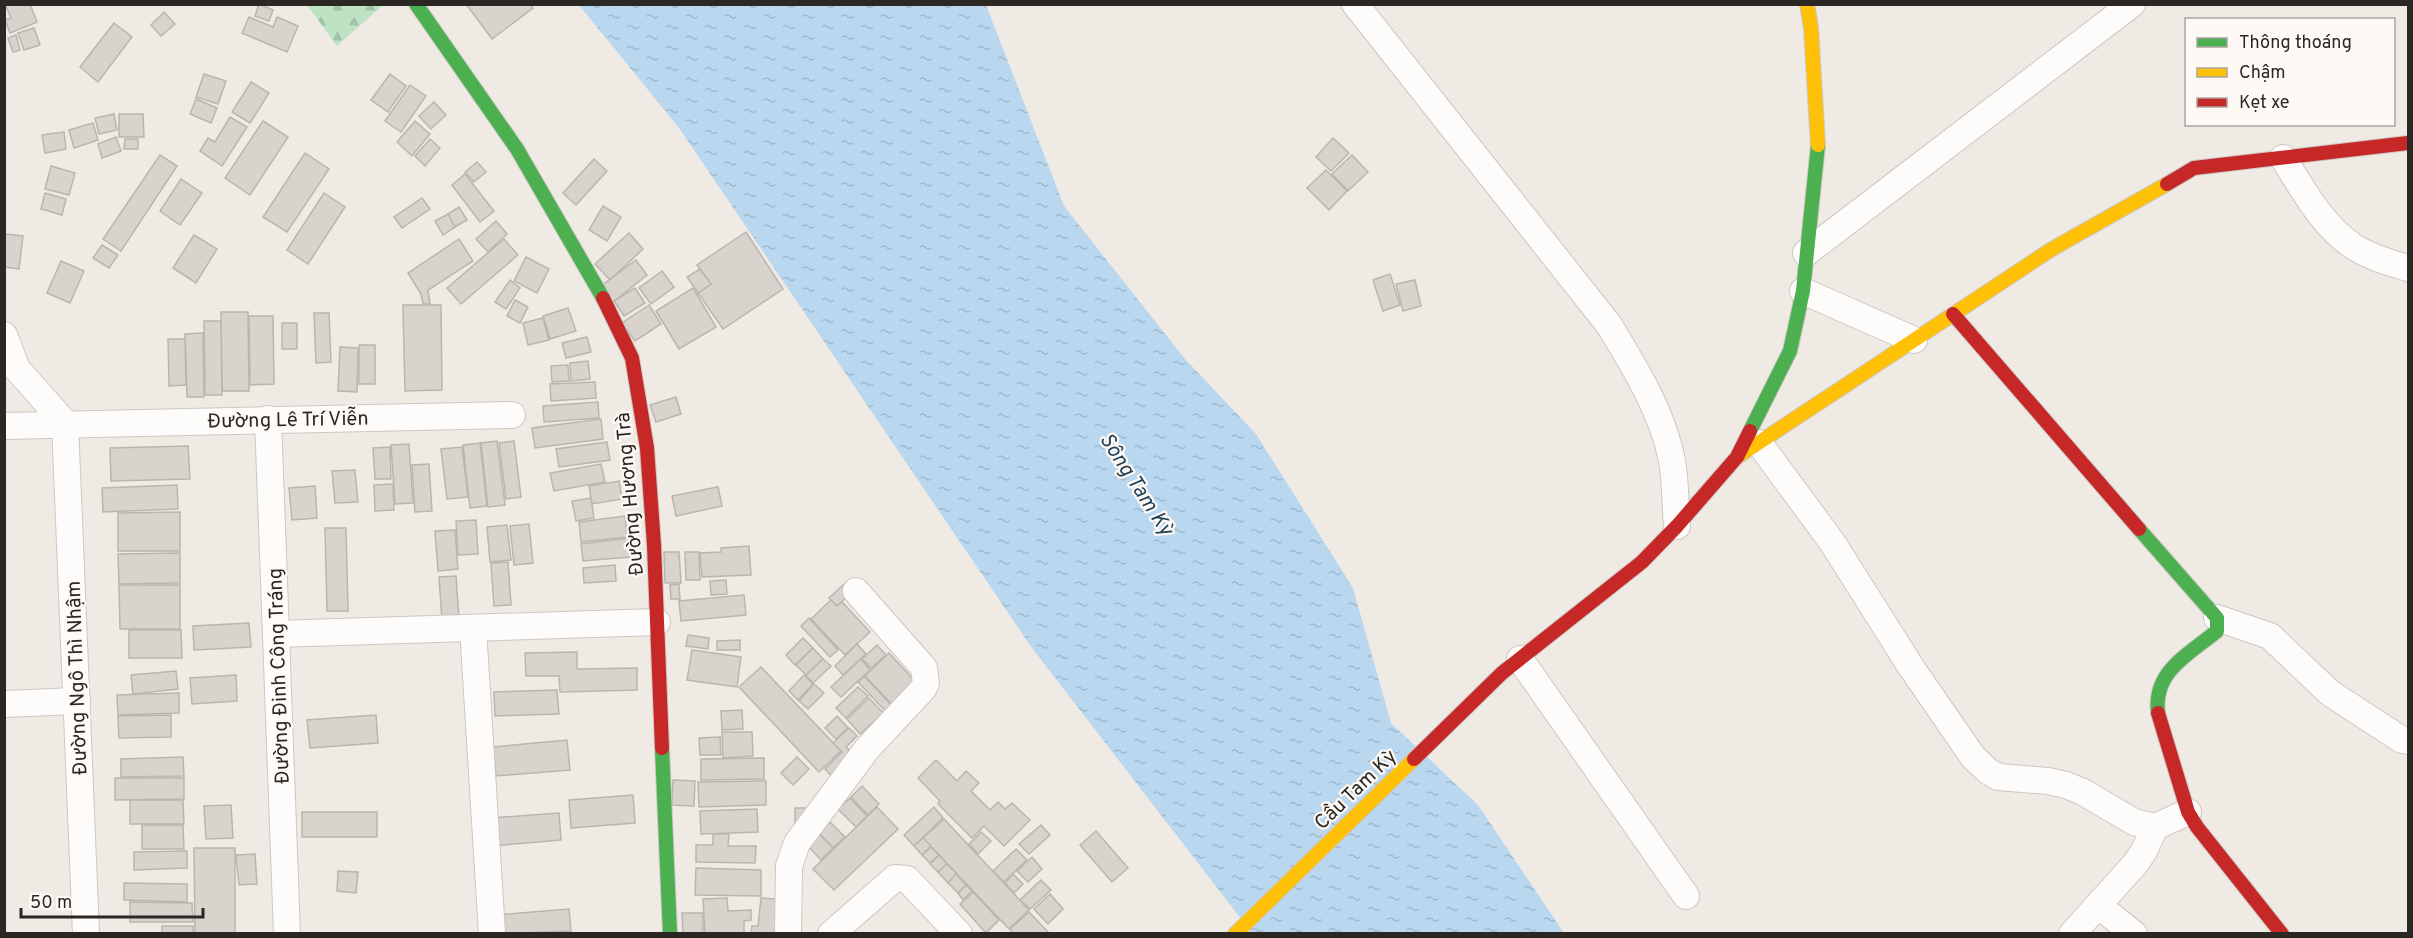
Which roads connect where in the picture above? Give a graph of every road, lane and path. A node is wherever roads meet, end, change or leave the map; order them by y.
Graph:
1 (416, 4) edge
2 (1355, 4) edge
3 (1807, 4) edge
4 (2132, 4) edge
5 (2409, 143) edge
6 (2283, 158) junction
7 (1806, 253) junction
8 (2409, 268) edge
9 (1803, 291) junction
10 (1953, 314) junction
11 (4, 335) edge
12 (1914, 340) junction
13 (512, 414) dead end
14 (268, 419) junction
15 (65, 423) junction
16 (4, 426) edge
17 (1759, 443) junction
18 (1737, 457) junction
19 (1677, 526) junction
20 (856, 591) dead end
21 (2217, 618) junction
22 (657, 622) junction
23 (473, 628) junction
24 (276, 634) junction
25 (1511, 666) junction
26 (77, 701) junction
27 (4, 704) edge
28 (2409, 741) edge
29 (2188, 812) junction
30 (2155, 827) junction
31 (1686, 896) dead end
32 (2098, 906) junction
33 (86, 933) edge
34 (287, 933) edge
35 (492, 933) edge
36 (670, 933) edge
37 (788, 933) edge
38 (831, 933) edge
39 (959, 933) edge
40 (1235, 933) edge
41 (2072, 933) edge
42 (2134, 933) edge
43 (2282, 933) edge

1 - 22 street, Đường Hương Trà
2 - 19 street
3 - 7 street
4 - 7 street
5 - 6 street
6 - 8 street
6 - 10 street
7 - 9 street
9 - 12 street
9 - 18 street
10 - 12 street
10 - 21 street
11 - 15 street
12 - 17 street
13 - 14 street, Đường Lê Trí Viễn
14 - 15 street, Đường Lê Trí Viễn
14 - 24 street, Đường Đinh Công Tráng
15 - 16 street, Đường Lê Trí Viễn
15 - 26 street, Đường Ngô Thì Nhậm
17 - 18 street
17 - 30 street
18 - 19 street, Cầu Tam Kỳ
19 - 25 street, Cầu Tam Kỳ
20 - 37 street
21 - 28 street
21 - 29 street
22 - 23 street
22 - 36 street, Đường Hương Trà
23 - 24 street
23 - 35 street
24 - 34 street, Đường Đinh Công Tráng
25 - 31 street
25 - 40 street, Cầu Tam Kỳ
26 - 27 street
26 - 33 street, Đường Ngô Thì Nhậm
29 - 30 street
29 - 43 street
30 - 32 street
32 - 41 street
32 - 42 street
38 - 39 street

